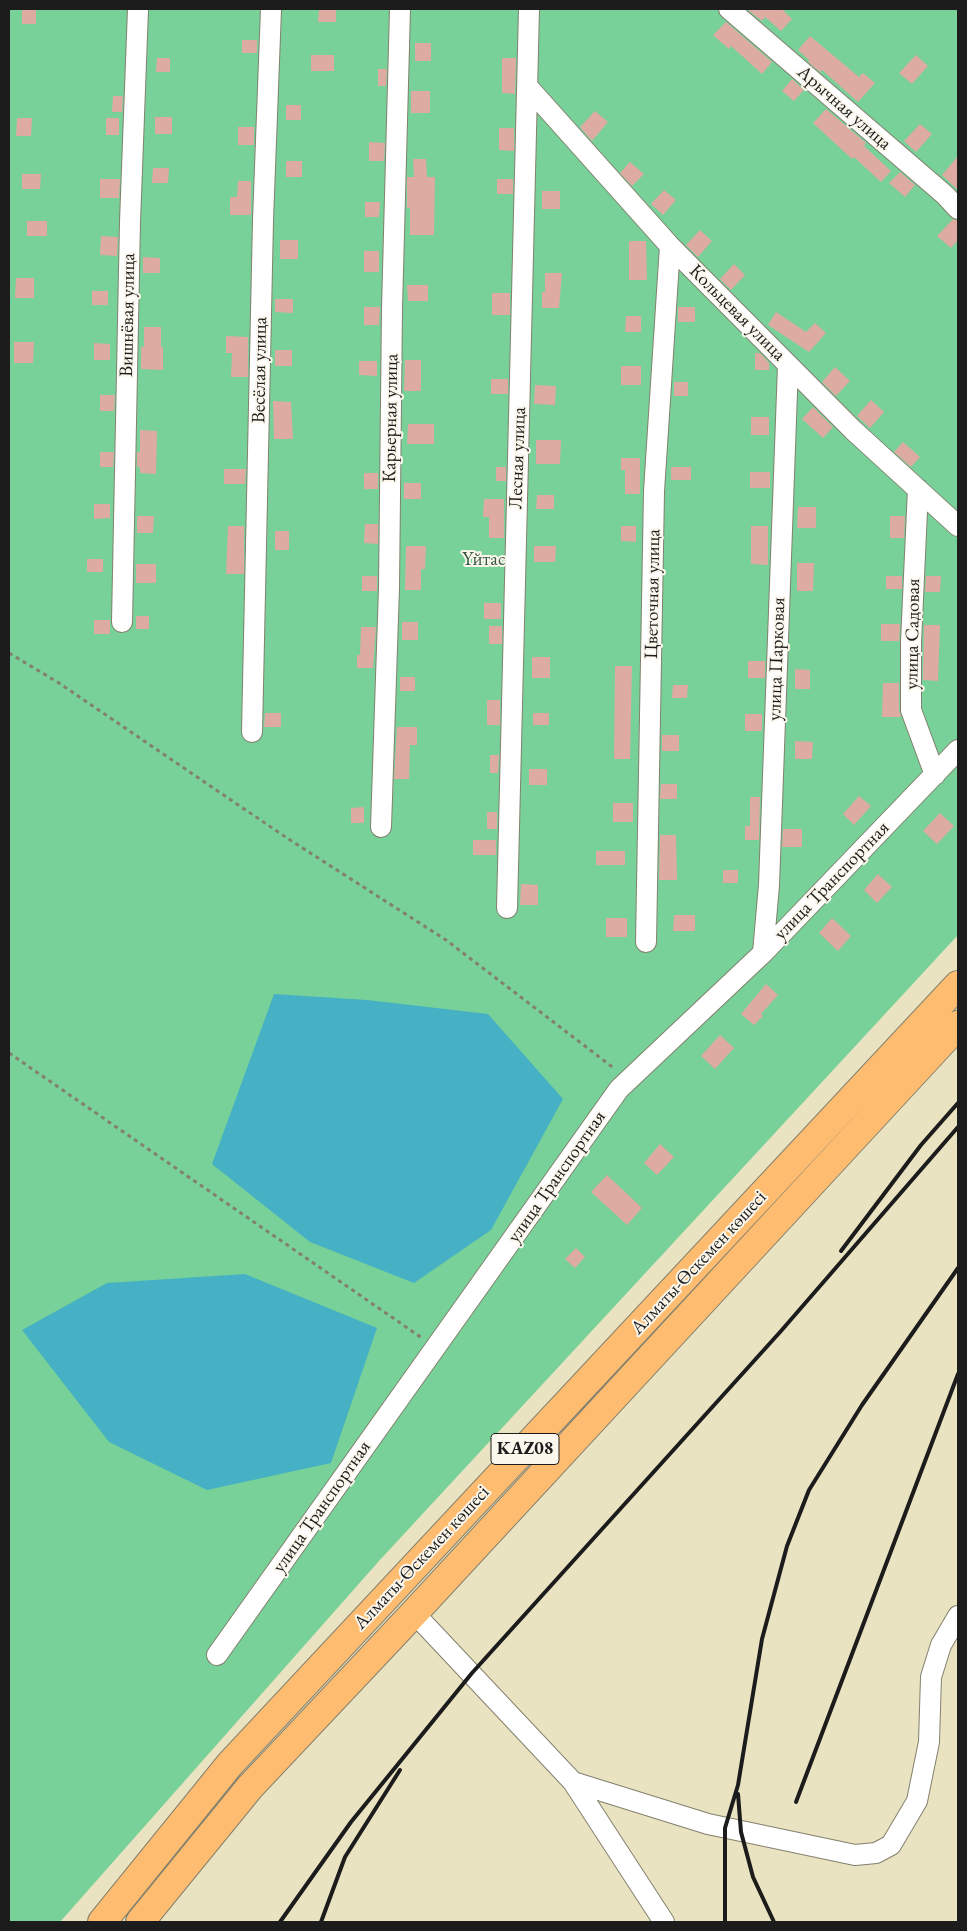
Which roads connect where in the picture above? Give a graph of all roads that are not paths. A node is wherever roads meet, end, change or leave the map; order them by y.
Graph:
1 (138, 9) edge
2 (271, 9) edge
3 (400, 9) edge
4 (529, 9) edge
5 (729, 9) edge
6 (528, 87) junction
7 (958, 209) edge
8 (670, 246) junction
9 (788, 364) junction
10 (918, 489) junction
11 (958, 526) edge
12 (122, 622) dead end
13 (252, 732) dead end
14 (958, 750) edge
15 (935, 775) junction
16 (381, 827) dead end
17 (507, 908) dead end
18 (646, 942) dead end
19 (762, 952) junction
20 (958, 985) edge
21 (958, 1025) edge
22 (414, 1612) junction
23 (958, 1616) edge
24 (217, 1655) dead end
25 (573, 1782) junction
26 (102, 1922) edge
27 (140, 1922) edge
28 (664, 1922) edge

1 - 12 street, Вишнёвая улица
2 - 13 street, Весёлая улица
3 - 16 street, Карьерная улица
4 - 6 street, Лесная улица
5 - 7 street, Арычная улица
6 - 8 street, Кольцевая улица
6 - 17 street, Лесная улица
8 - 9 street, Кольцевая улица
8 - 18 street, Цветочная улица
9 - 10 street, Кольцевая улица
9 - 19 street, улица Парковая
10 - 11 street, Кольцевая улица
10 - 15 street, улица Садовая
14 - 15 street, улица Транспортная
15 - 19 street, улица Транспортная
19 - 24 street, улица Транспортная
20 - 26 highway, Алматы-Өскемен көшесі / KAZ08
21 - 22 highway, Алматы-Өскемен көшесі / KAZ08
22 - 25 street
22 - 27 highway, Алматы-Өскемен көшесі / KAZ08
23 - 25 street
25 - 28 street

